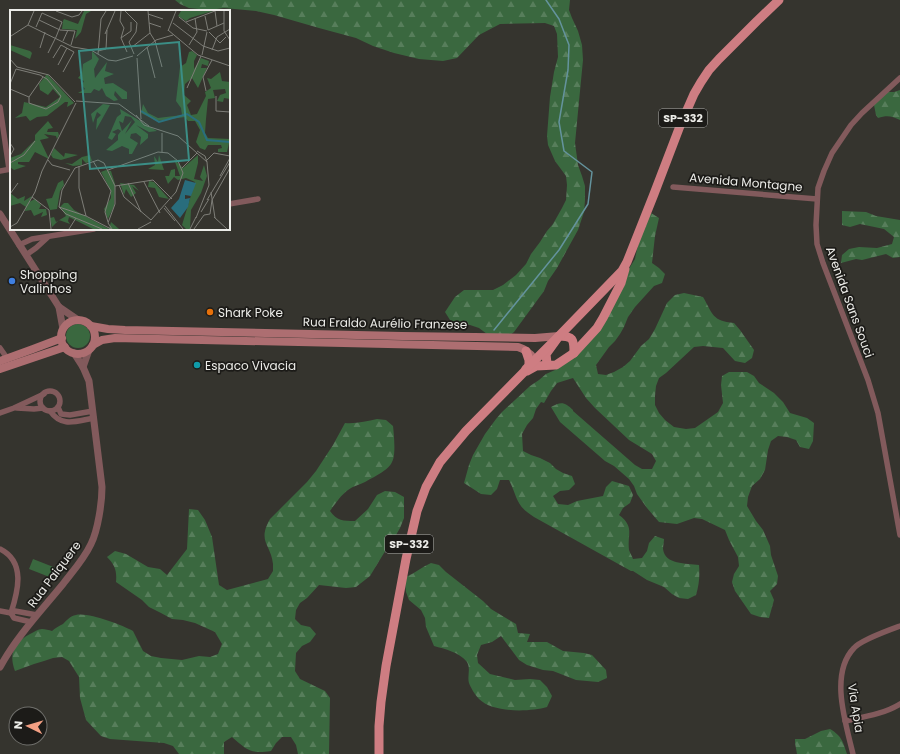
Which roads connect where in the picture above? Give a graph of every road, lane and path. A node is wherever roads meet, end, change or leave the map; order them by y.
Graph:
1 (779, 0) edge
2 (900, 78) edge
3 (0, 107) edge
4 (10, 169) edge
5 (0, 171) edge
6 (674, 187) dead end
7 (258, 199) dead end
8 (817, 199) junction
9 (230, 204) edge
10 (0, 214) edge
11 (88, 230) edge
12 (48, 237) junction
13 (19, 245) junction
14 (26, 255) junction
15 (627, 262) junction
16 (59, 306) junction
17 (78, 320) junction
18 (91, 326) junction
19 (63, 333) junction
20 (559, 336) junction
21 (91, 347) junction
22 (0, 348) edge
23 (65, 348) junction
24 (526, 351) junction
25 (74, 353) junction
26 (574, 353) junction
27 (4, 359) edge
28 (536, 359) junction
29 (550, 365) junction
30 (83, 367) junction
31 (0, 369) edge
32 (527, 369) junction
33 (45, 393) junction
34 (58, 407) junction
35 (14, 408) junction
36 (43, 408) junction
37 (50, 411) junction
38 (0, 413) edge
39 (93, 415) junction
40 (900, 535) edge
41 (0, 549) edge
42 (0, 612) edge
43 (11, 613) junction
44 (37, 615) junction
45 (31, 622) junction
46 (900, 626) edge
47 (0, 667) edge
48 (900, 704) edge
49 (845, 722) junction
50 (379, 754) edge
51 (853, 754) edge

1 - 15 main road, SP-332
2 - 8 street, Avenida Sans Souci
3 - 4 street
4 - 5 street
6 - 8 street, Avenida Montagne
7 - 9 street
8 - 40 street, Avenida Sans Souci
10 - 13 street
11 - 12 street
12 - 13 street
12 - 14 street
13 - 14 street
14 - 16 street
15 - 20 main road, SP-332
15 - 26 main road, SP-332
16 - 17 street
16 - 19 street
17 - 18 main road
17 - 19 main road
18 - 20 main road, Rua Eraldo Aurélio Franzese
18 - 21 main road
19 - 23 main road
19 - 27 main road
20 - 26 main road
20 - 28 main road, SP-332
20 - 29 main road
21 - 24 main road, Rua Eraldo Aurélio Franzese
21 - 25 main road
21 - 30 street
22 - 27 street
23 - 25 main road
23 - 31 main road
24 - 28 main road, Rua Eraldo Aurélio Franzese
24 - 32 main road
25 - 30 street, Rua Paiquere
26 - 29 main road, SP-332
28 - 29 main road
28 - 32 main road, SP-332
29 - 32 main road, SP-332
30 - 39 street, Rua Paiquere
32 - 50 main road, SP-332
33 - 34 street
33 - 35 street
33 - 36 street
34 - 37 street
34 - 39 street
35 - 36 street
35 - 38 street
36 - 37 street
37 - 39 street
39 - 44 street, Rua Paiquere
41 - 43 street
42 - 43 street
43 - 44 street
43 - 45 street
44 - 45 street, Rua Paiquere
45 - 47 street, Rua Paiquere
46 - 49 street, Via Apia
48 - 49 street
49 - 51 street, Via Apia

